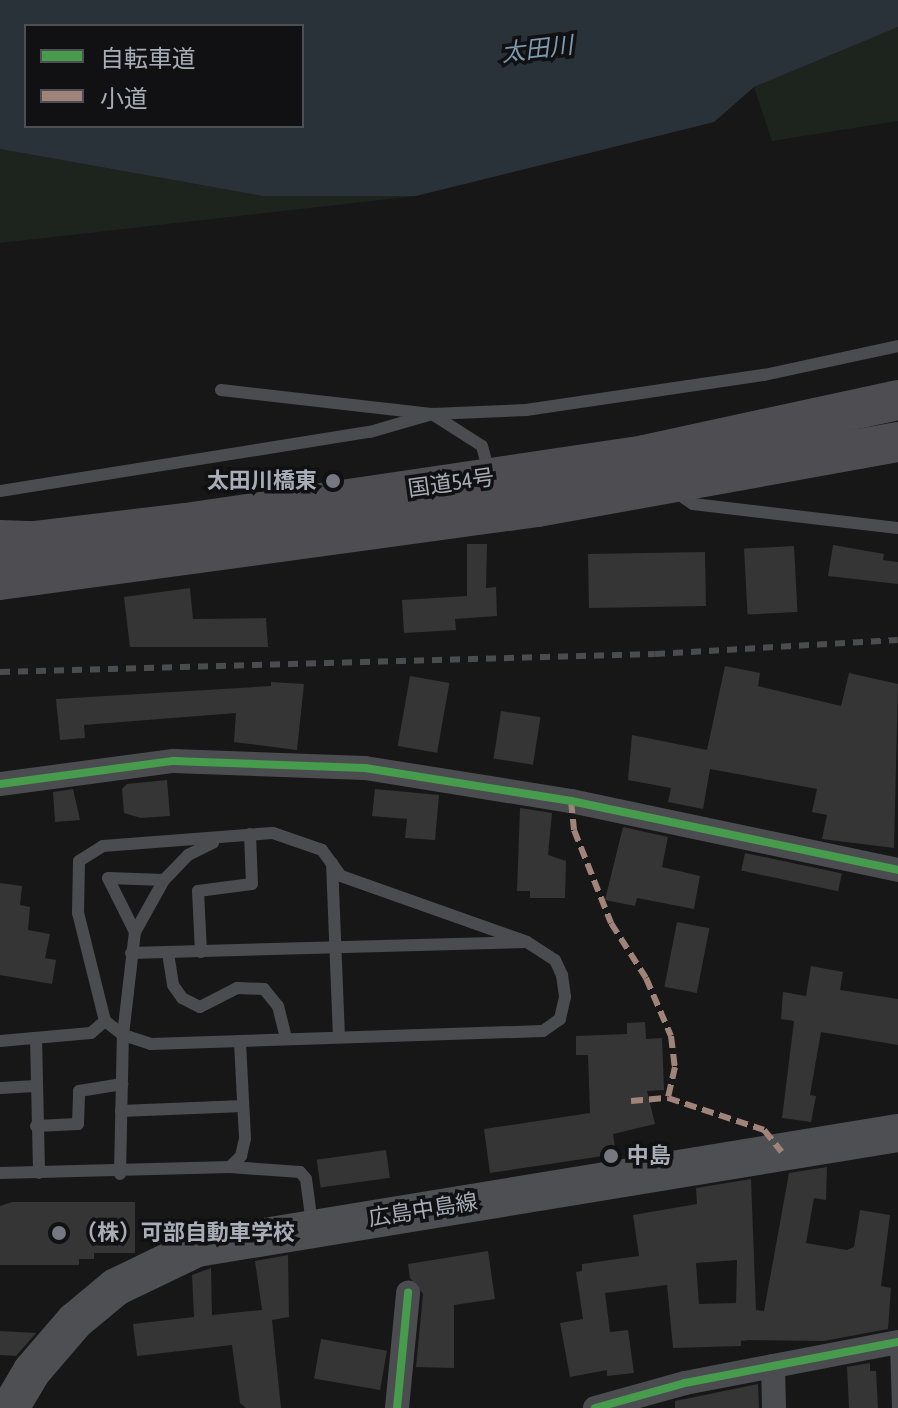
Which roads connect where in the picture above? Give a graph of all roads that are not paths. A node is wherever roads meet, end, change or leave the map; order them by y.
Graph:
1 (898, 346) edge
2 (221, 390) dead end
3 (898, 400) edge
4 (432, 414) junction
5 (898, 442) edge
6 (491, 478) junction
7 (664, 484) junction
8 (0, 491) edge
9 (898, 528) edge
10 (0, 540) edge
11 (0, 580) edge
12 (0, 784) edge
13 (250, 834) junction
14 (221, 839) junction
15 (332, 863) junction
16 (898, 870) edge
17 (164, 880) junction
18 (135, 932) junction
19 (527, 942) junction
20 (336, 947) junction
21 (201, 952) junction
22 (131, 953) junction
23 (168, 953) junction
24 (105, 1021) junction
25 (123, 1035) junction
26 (339, 1037) junction
27 (36, 1038) junction
28 (286, 1039) junction
29 (0, 1041) edge
30 (240, 1041) junction
31 (122, 1084) junction
32 (36, 1086) junction
33 (0, 1088) edge
34 (243, 1106) junction
35 (121, 1111) junction
36 (36, 1126) junction
37 (898, 1133) edge
38 (230, 1167) junction
39 (0, 1173) edge
40 (39, 1173) junction
41 (120, 1174) junction
42 (313, 1227) junction
43 (408, 1293) dead end
44 (897, 1343) edge
45 (773, 1366) junction
46 (10, 1408) edge
47 (397, 1408) edge
48 (595, 1408) edge
49 (774, 1408) edge
50 (898, 1408) edge

1 - 4 lane
2 - 4 lane
3 - 6 highway, 国道54号
4 - 6 lane
4 - 8 lane
5 - 7 highway, 国道54号
6 - 10 highway, 国道54号
7 - 9 lane
7 - 11 highway, 国道54号
12 - 16 street
13 - 14 lane
13 - 15 lane
13 - 21 lane
14 - 17 lane
14 - 24 lane
15 - 19 lane
15 - 20 lane
17 - 18 lane
17 - 18 lane
18 - 22 lane
19 - 20 lane
19 - 26 lane
20 - 21 lane
20 - 26 lane
21 - 23 lane
22 - 23 lane
22 - 25 lane
23 - 28 lane
24 - 25 lane
24 - 27 lane
25 - 30 lane
25 - 31 lane
26 - 28 lane
27 - 29 lane
27 - 32 lane
28 - 30 lane
30 - 34 lane
31 - 35 lane
31 - 36 lane
32 - 33 lane
32 - 36 lane
34 - 35 lane
34 - 38 lane
35 - 41 lane
36 - 40 lane
37 - 42 main road, 広島中島線
38 - 41 lane
38 - 42 lane
39 - 40 lane
40 - 41 lane
42 - 46 main road, 広島中島線
43 - 47 street
44 - 45 street
44 - 50 lane
45 - 48 street
45 - 49 street

